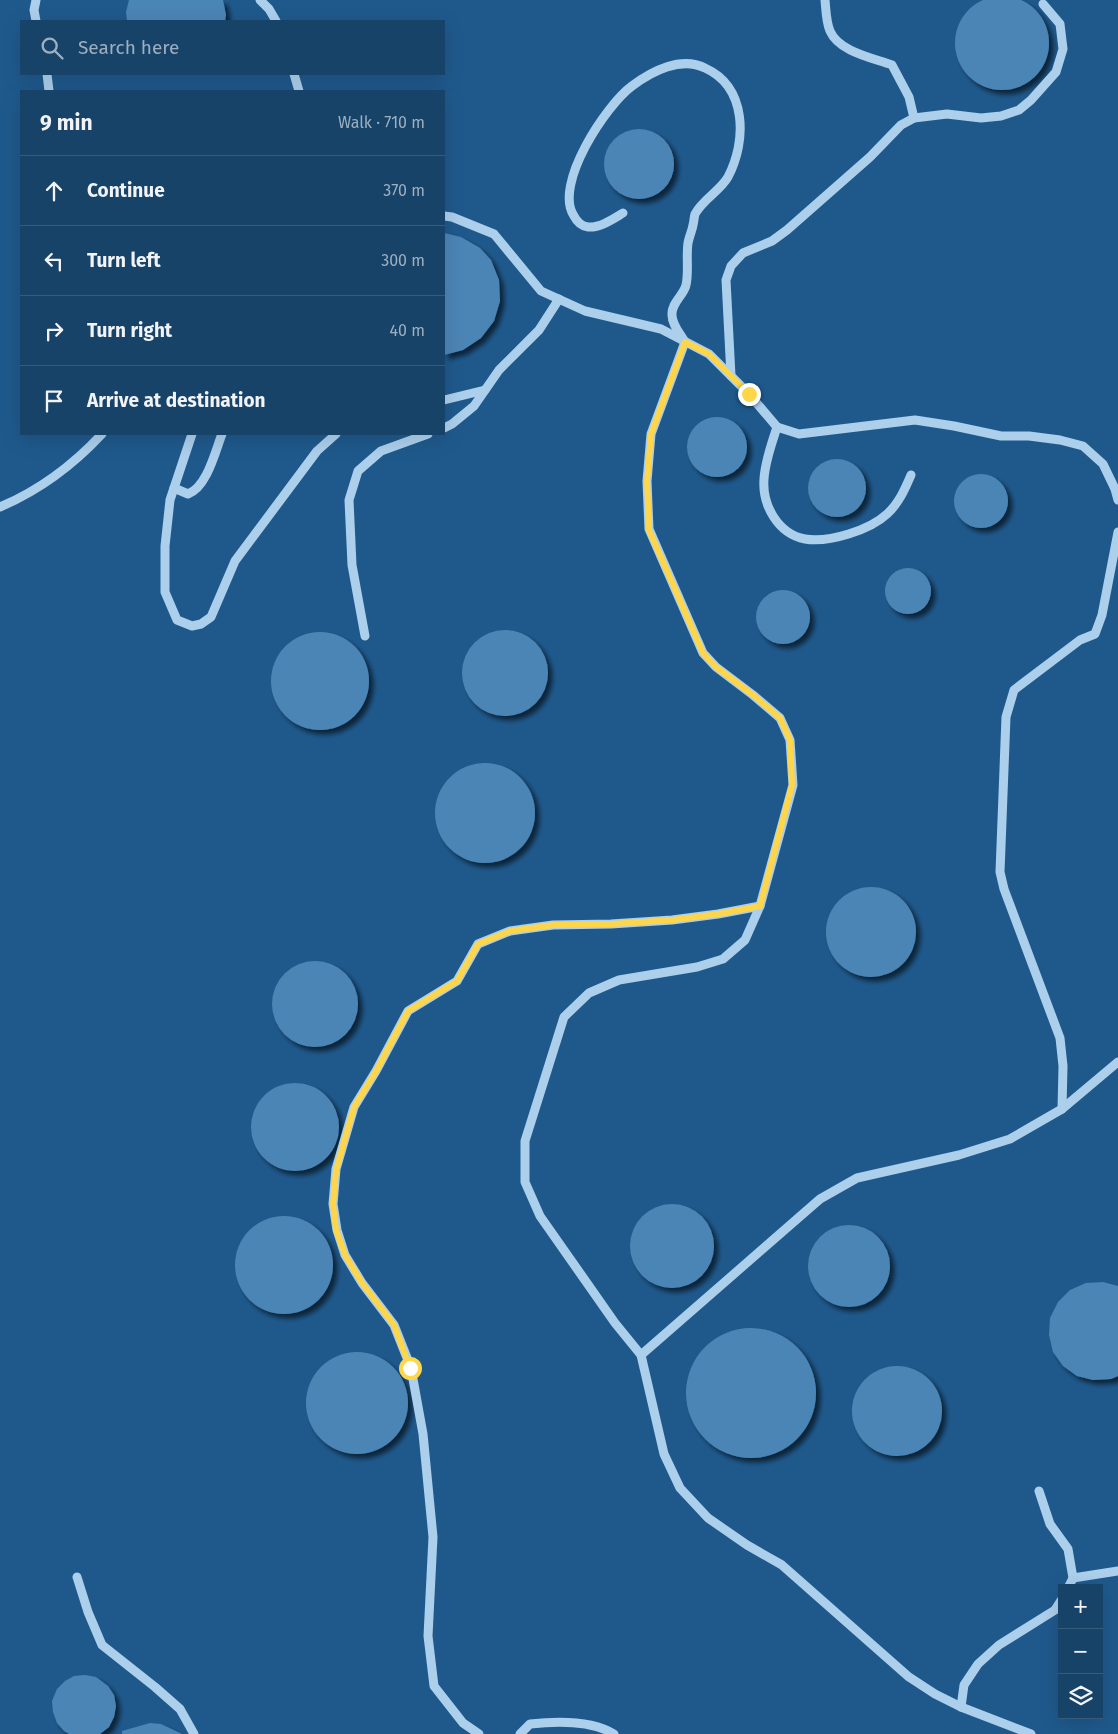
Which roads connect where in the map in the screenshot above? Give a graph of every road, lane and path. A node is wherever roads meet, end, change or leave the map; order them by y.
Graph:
1 (36, 0) edge
2 (260, 0) edge
3 (826, 0) edge
4 (1043, 4) dead end
5 (36, 20) edge
6 (275, 20) edge
7 (47, 75) edge
8 (294, 75) edge
9 (49, 90) edge
10 (299, 90) edge
11 (914, 118) junction
12 (623, 213) dead end
13 (445, 216) edge
14 (559, 299) junction
15 (685, 342) junction
16 (731, 376) junction
17 (485, 390) junction
18 (445, 400) edge
19 (777, 427) junction
20 (445, 428) edge
21 (101, 435) edge
22 (192, 435) edge
23 (222, 435) edge
24 (335, 435) edge
25 (425, 435) edge
26 (911, 475) dead end
27 (174, 488) junction
28 (1118, 500) edge
29 (0, 507) edge
30 (1118, 532) edge
31 (365, 636) dead end
32 (760, 906) junction
33 (1118, 1062) edge
34 (1062, 1109) junction
35 (641, 1355) junction
36 (1039, 1490) dead end
37 (1118, 1571) edge
38 (77, 1578) dead end
39 (1073, 1578) junction
40 (1070, 1584) edge
41 (1058, 1605) edge
42 (961, 1707) junction
43 (194, 1734) edge
44 (479, 1734) edge
45 (520, 1734) edge
46 (614, 1734) edge
47 (1031, 1734) edge

1 - 5 lane
2 - 6 lane
3 - 11 lane
4 - 11 lane
7 - 9 lane
8 - 10 lane
11 - 16 lane
12 - 15 lane
13 - 14 lane
14 - 15 lane
14 - 17 lane
15 - 16 lane
15 - 32 lane
16 - 19 lane
17 - 18 lane
17 - 20 lane
19 - 26 lane
19 - 28 lane
21 - 29 lane
22 - 27 lane
23 - 27 lane
24 - 27 lane
25 - 31 lane
30 - 34 lane
32 - 35 lane
32 - 44 lane
33 - 34 lane
34 - 35 lane
35 - 42 lane
36 - 39 lane
37 - 39 lane
38 - 43 lane
39 - 40 lane
41 - 42 lane
42 - 47 lane
45 - 46 lane

